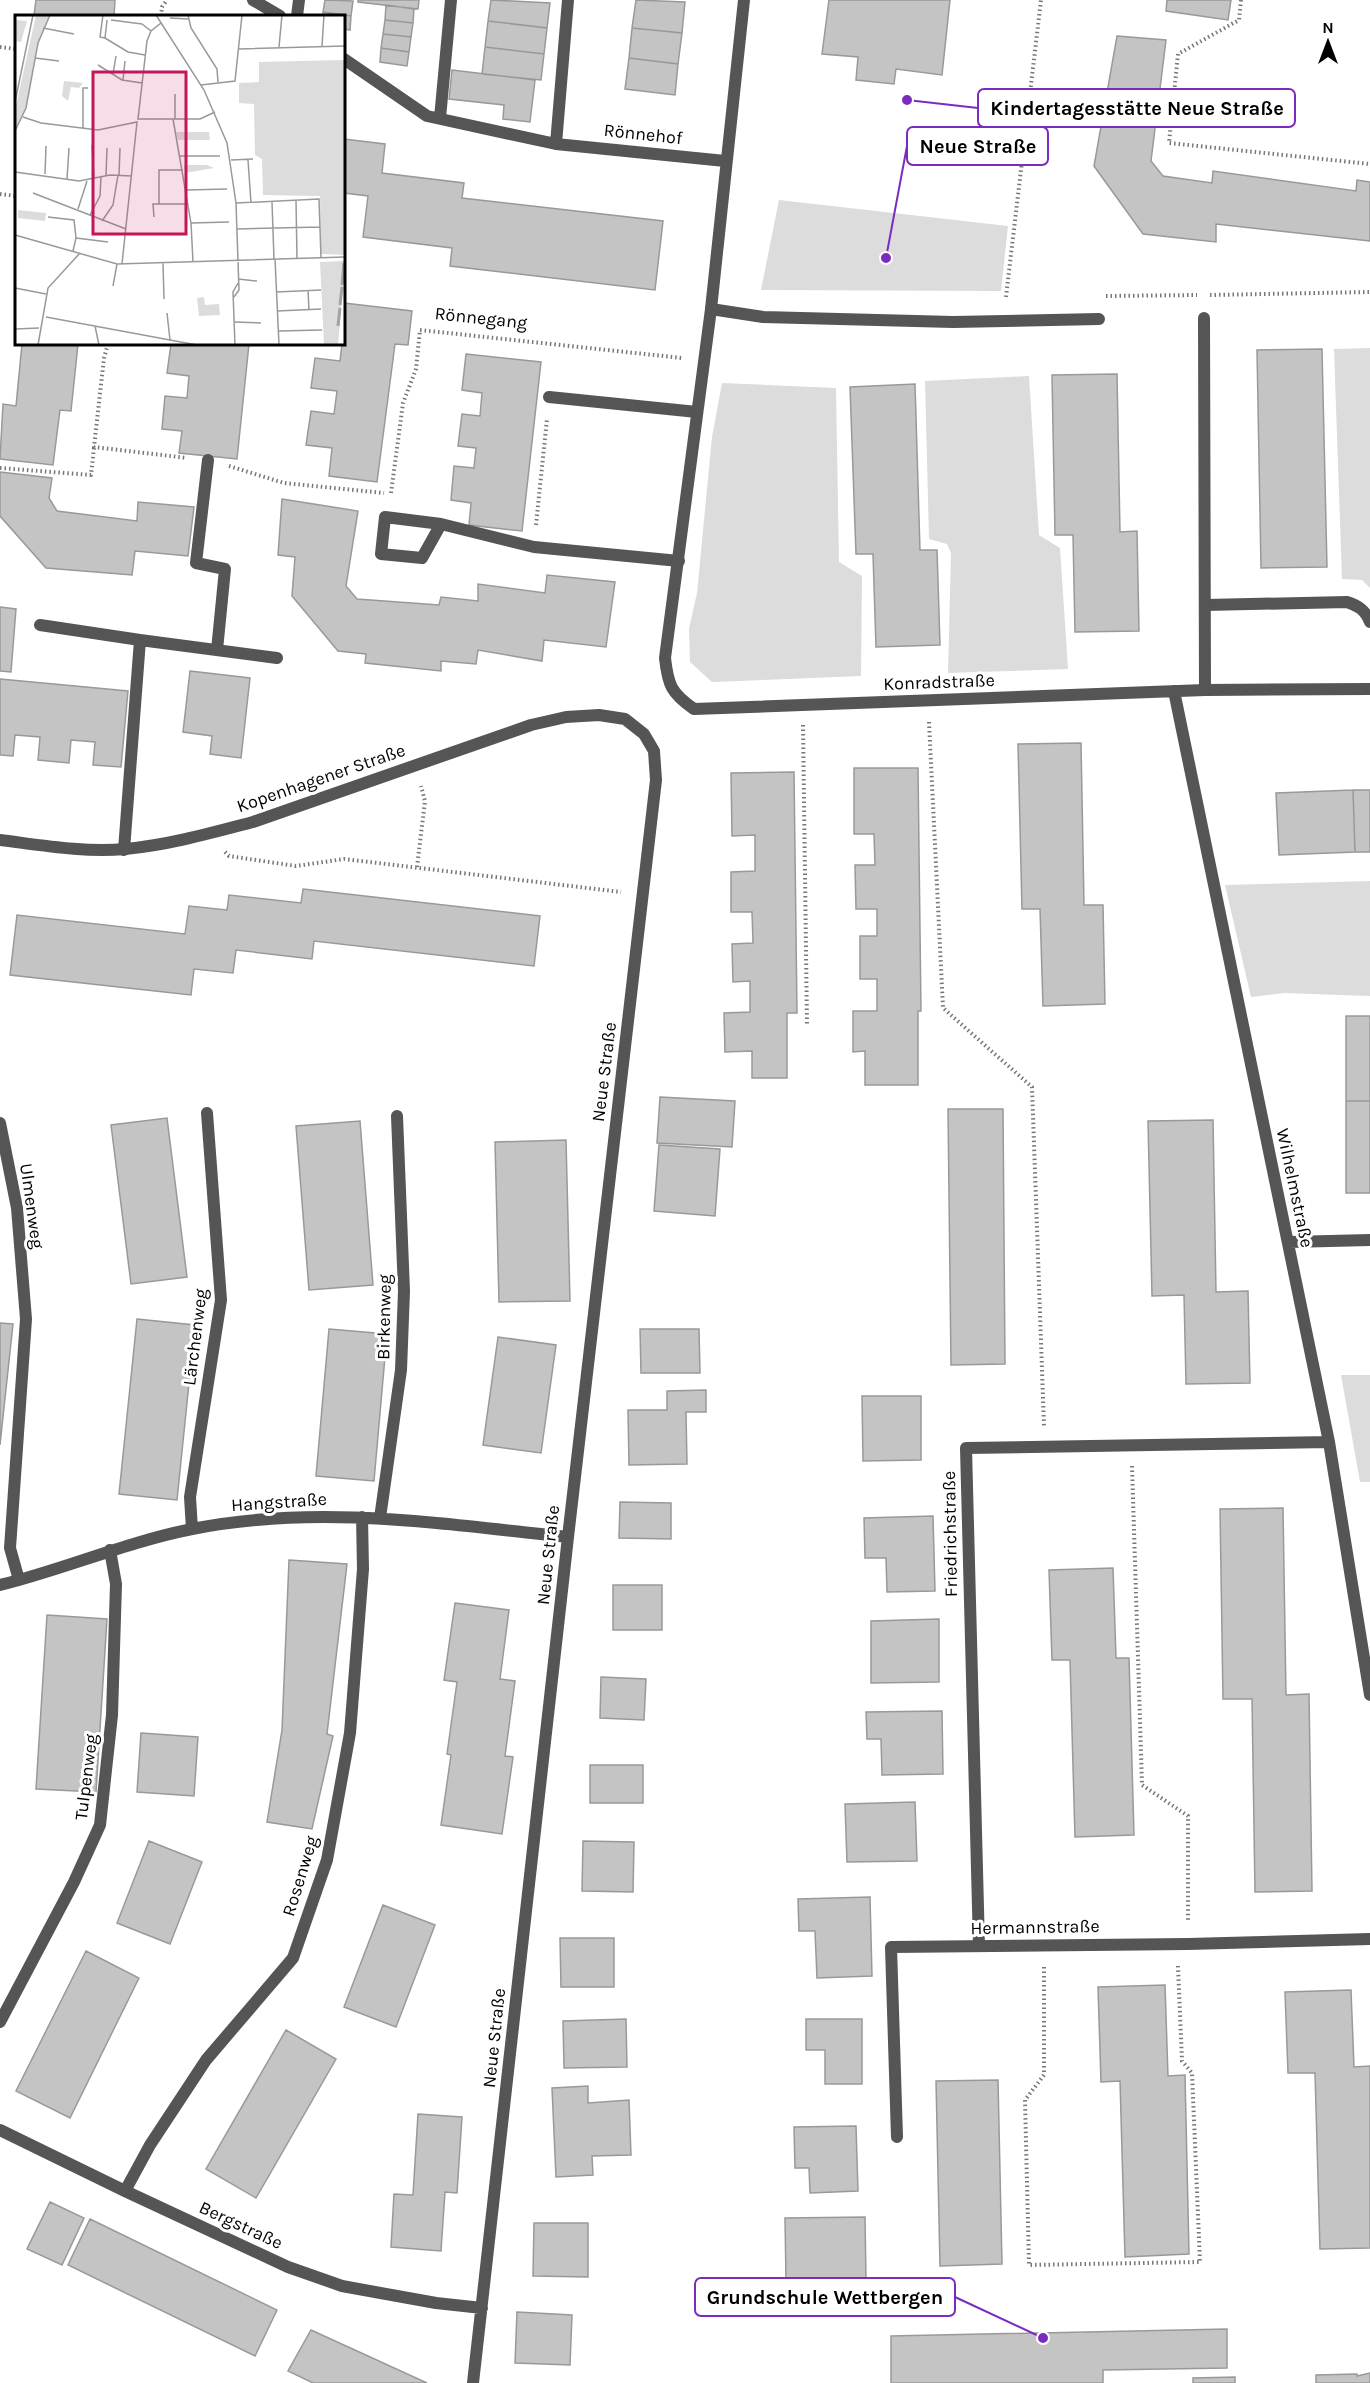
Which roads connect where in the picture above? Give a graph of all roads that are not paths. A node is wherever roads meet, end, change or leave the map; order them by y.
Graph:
1 (253, 0) edge
2 (299, 0) edge
3 (451, 0) edge
4 (568, 0) edge
5 (744, 0) edge
6 (278, 15) edge
7 (297, 15) edge
8 (345, 60) edge
9 (440, 118) junction
10 (556, 144) junction
11 (726, 161) junction
12 (711, 309) junction
13 (1204, 318) dead end
14 (1100, 319) dead end
15 (549, 397) road end
16 (697, 411) junction
17 (208, 460) dead end
18 (441, 524) junction
19 (679, 561) junction
20 (1205, 605) junction
21 (1370, 622) edge
22 (40, 625) dead end
23 (140, 640) junction
24 (217, 650) junction
25 (277, 658) dead end
26 (1370, 689) edge
27 (1205, 690) junction
28 (1174, 691) junction
29 (644, 734) joint
30 (0, 840) edge
31 (124, 850) junction
32 (207, 1113) dead end
33 (397, 1116) dead end
34 (0, 1123) edge
35 (1370, 1240) edge
36 (1289, 1242) junction
37 (1329, 1442) junction
38 (362, 1517) junction
39 (380, 1518) junction
40 (192, 1529) junction
41 (568, 1536) junction
42 (110, 1550) junction
43 (19, 1580) junction
44 (0, 1585) edge
45 (1370, 1695) edge
46 (1370, 1939) edge
47 (979, 1946) junction
48 (0, 2022) edge
49 (0, 2130) edge
50 (897, 2137) dead end
51 (125, 2192) junction
52 (482, 2308) junction
53 (473, 2383) edge

1 - 6 street
2 - 7 street
3 - 9 street
4 - 10 street
5 - 11 street
8 - 9 street, Rönnehof
9 - 10 street, Rönnehof
10 - 11 street, Rönnehof
11 - 12 street
12 - 14 street
12 - 16 street
13 - 20 street
15 - 16 street
16 - 19 street
17 - 24 street
18 - 18 street
18 - 19 street
19 - 28 street, Konradstraße
20 - 21 street
20 - 27 street
22 - 23 street
23 - 24 street
23 - 31 street
24 - 25 street
26 - 27 street, Konradstraße
27 - 28 street, Konradstraße
28 - 36 street, Wilhelmstraße
29 - 31 street, Kopenhagener Straße
29 - 41 street, Neue Straße
30 - 31 street, Kopenhagener Straße
32 - 40 street, Lärchenweg
33 - 39 street, Birkenweg
34 - 43 street, Ulmenweg
35 - 36 street
36 - 37 street, Wilhelmstraße
37 - 45 street, Wilhelmstraße
37 - 47 street, Friedrichstraße
38 - 39 street, Hangstraße
38 - 40 street, Hangstraße
38 - 51 street, Rosenweg
39 - 41 street, Hangstraße
40 - 42 street, Hangstraße
41 - 52 street, Neue Straße
42 - 43 street, Hangstraße
42 - 48 street, Tulpenweg
43 - 44 street, Hangstraße
46 - 47 street, Hermannstraße
47 - 50 street, Hermannstraße
49 - 51 street, Bergstraße
51 - 52 street, Bergstraße
52 - 53 street, Neue Straße

